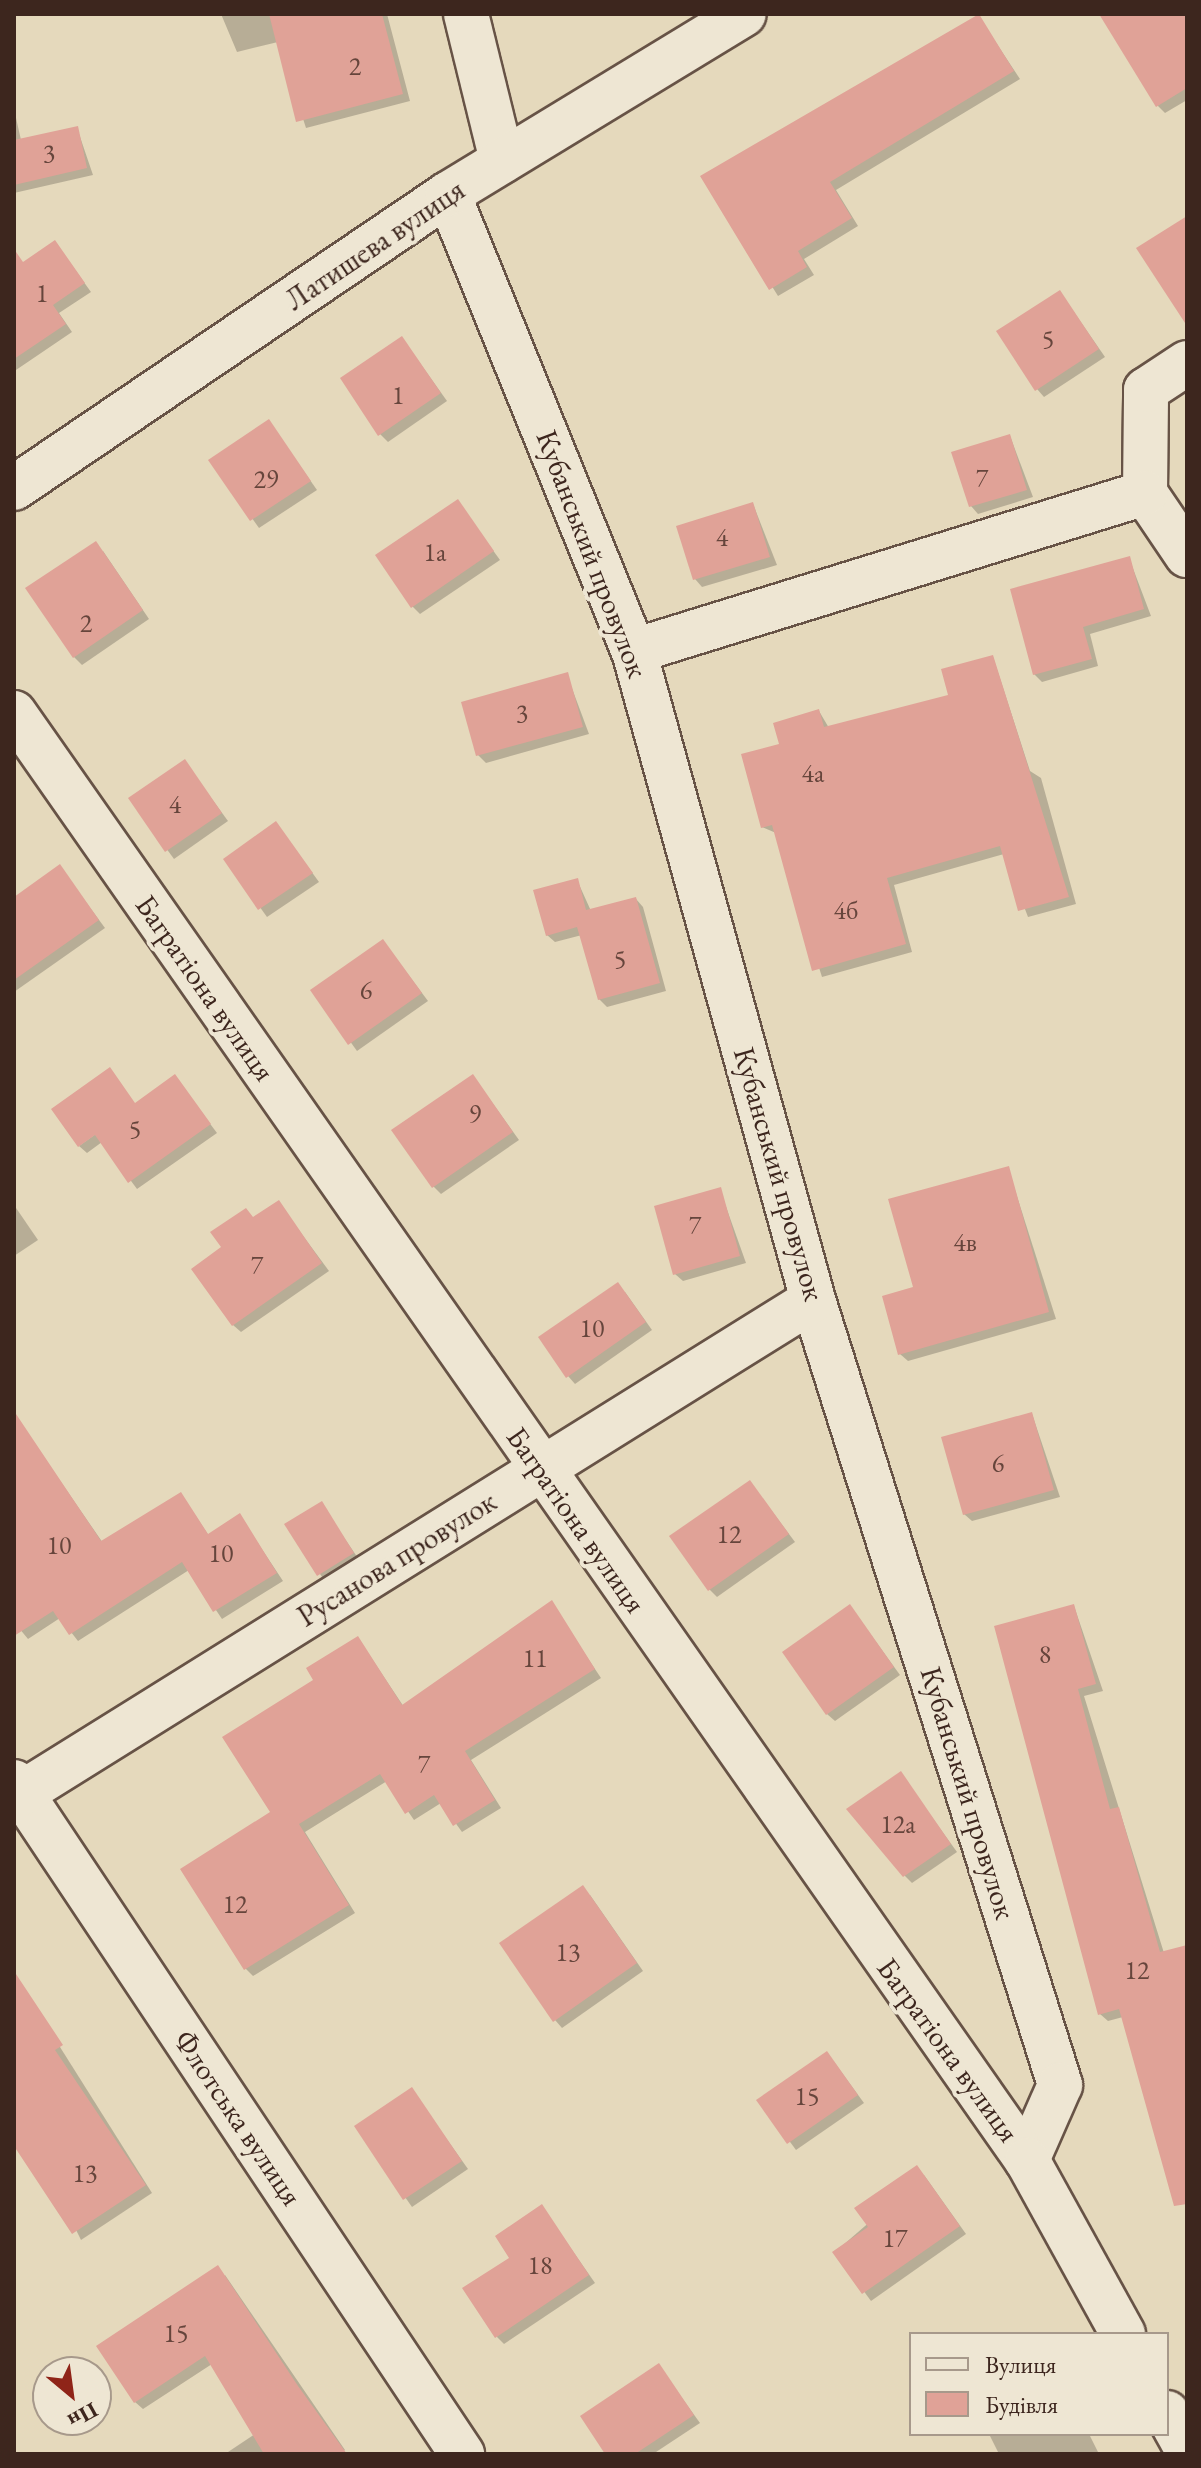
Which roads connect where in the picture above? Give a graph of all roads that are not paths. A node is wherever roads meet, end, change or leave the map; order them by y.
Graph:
1 (466, 14) edge
2 (744, 14) edge
3 (502, 161) junction
4 (448, 194) junction
5 (1187, 363) edge
6 (14, 488) edge
7 (1145, 493) junction
8 (1187, 555) edge
9 (634, 651) junction
10 (14, 713) edge
11 (813, 1300) junction
12 (541, 1469) junction
13 (18, 1787) edge
14 (1027, 2160) junction
15 (1122, 2332) edge
16 (1169, 2417) edge
17 (1187, 2449) edge
18 (462, 2454) edge

1 - 3 street
2 - 3 street, Латишева вулиця
3 - 4 street, Латишева вулиця
4 - 6 street, Латишева вулиця
4 - 9 street, Кубанський провулок
5 - 7 street
7 - 8 street
7 - 9 street
9 - 11 street, Кубанський провулок
10 - 12 street, Багратіона вулиця
11 - 12 street, Русанова провулок
11 - 14 street, Кубанський провулок
12 - 13 street, Русанова провулок
12 - 14 street, Багратіона вулиця
13 - 18 street, Флотська вулиця
14 - 15 street, Багратіона вулиця
16 - 17 street

